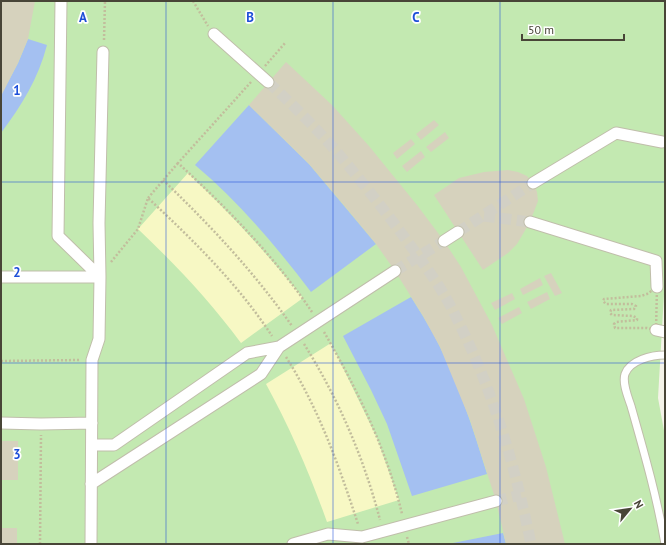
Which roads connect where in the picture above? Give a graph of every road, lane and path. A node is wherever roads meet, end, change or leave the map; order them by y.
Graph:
1 (61, 1) edge
2 (105, 1) edge
3 (193, 1) edge
4 (214, 34) joint
5 (286, 42) dead end
6 (103, 52) joint
7 (259, 74) junction
8 (268, 82) tunnel mouth
9 (662, 142) dead end
10 (178, 164) junction
11 (534, 183) tunnel mouth
12 (148, 198) junction
13 (530, 222) tunnel mouth
14 (458, 232) tunnel mouth
15 (444, 241) tunnel mouth
16 (396, 271) tunnel mouth
17 (1, 277) edge
18 (100, 277) junction
19 (657, 287) junction
20 (318, 321) junction
21 (661, 331) edge
22 (279, 347) junction
23 (665, 355) edge
24 (92, 360) junction
25 (1, 361) edge
26 (1, 423) edge
27 (92, 423) junction
28 (41, 424) junction
29 (92, 445) junction
30 (91, 484) junction
31 (496, 501) tunnel mouth
32 (405, 526) junction
33 (362, 537) junction
34 (40, 544) edge
35 (91, 544) edge
36 (293, 544) edge
37 (352, 544) edge
38 (409, 544) edge
39 (665, 544) edge

1 - 18 street
2 - 6 path
3 - 4 path
4 - 7 street
5 - 7 path
6 - 18 street
7 - 8 street
7 - 10 path
9 - 11 street
10 - 12 path
10 - 20 path
12 - 18 path
12 - 22 path
13 - 19 street
14 - 15 street
16 - 20 street
17 - 18 street
18 - 24 street
19 - 21 path
19 - 21 path
20 - 22 street
20 - 32 path
22 - 29 street
22 - 30 street
22 - 33 path
23 - 39 lane
24 - 25 path
24 - 27 street
26 - 28 street
27 - 28 street
27 - 29 street
28 - 34 path
29 - 30 street
30 - 35 street
31 - 32 street
32 - 33 street
32 - 38 path
33 - 36 street
33 - 37 street

